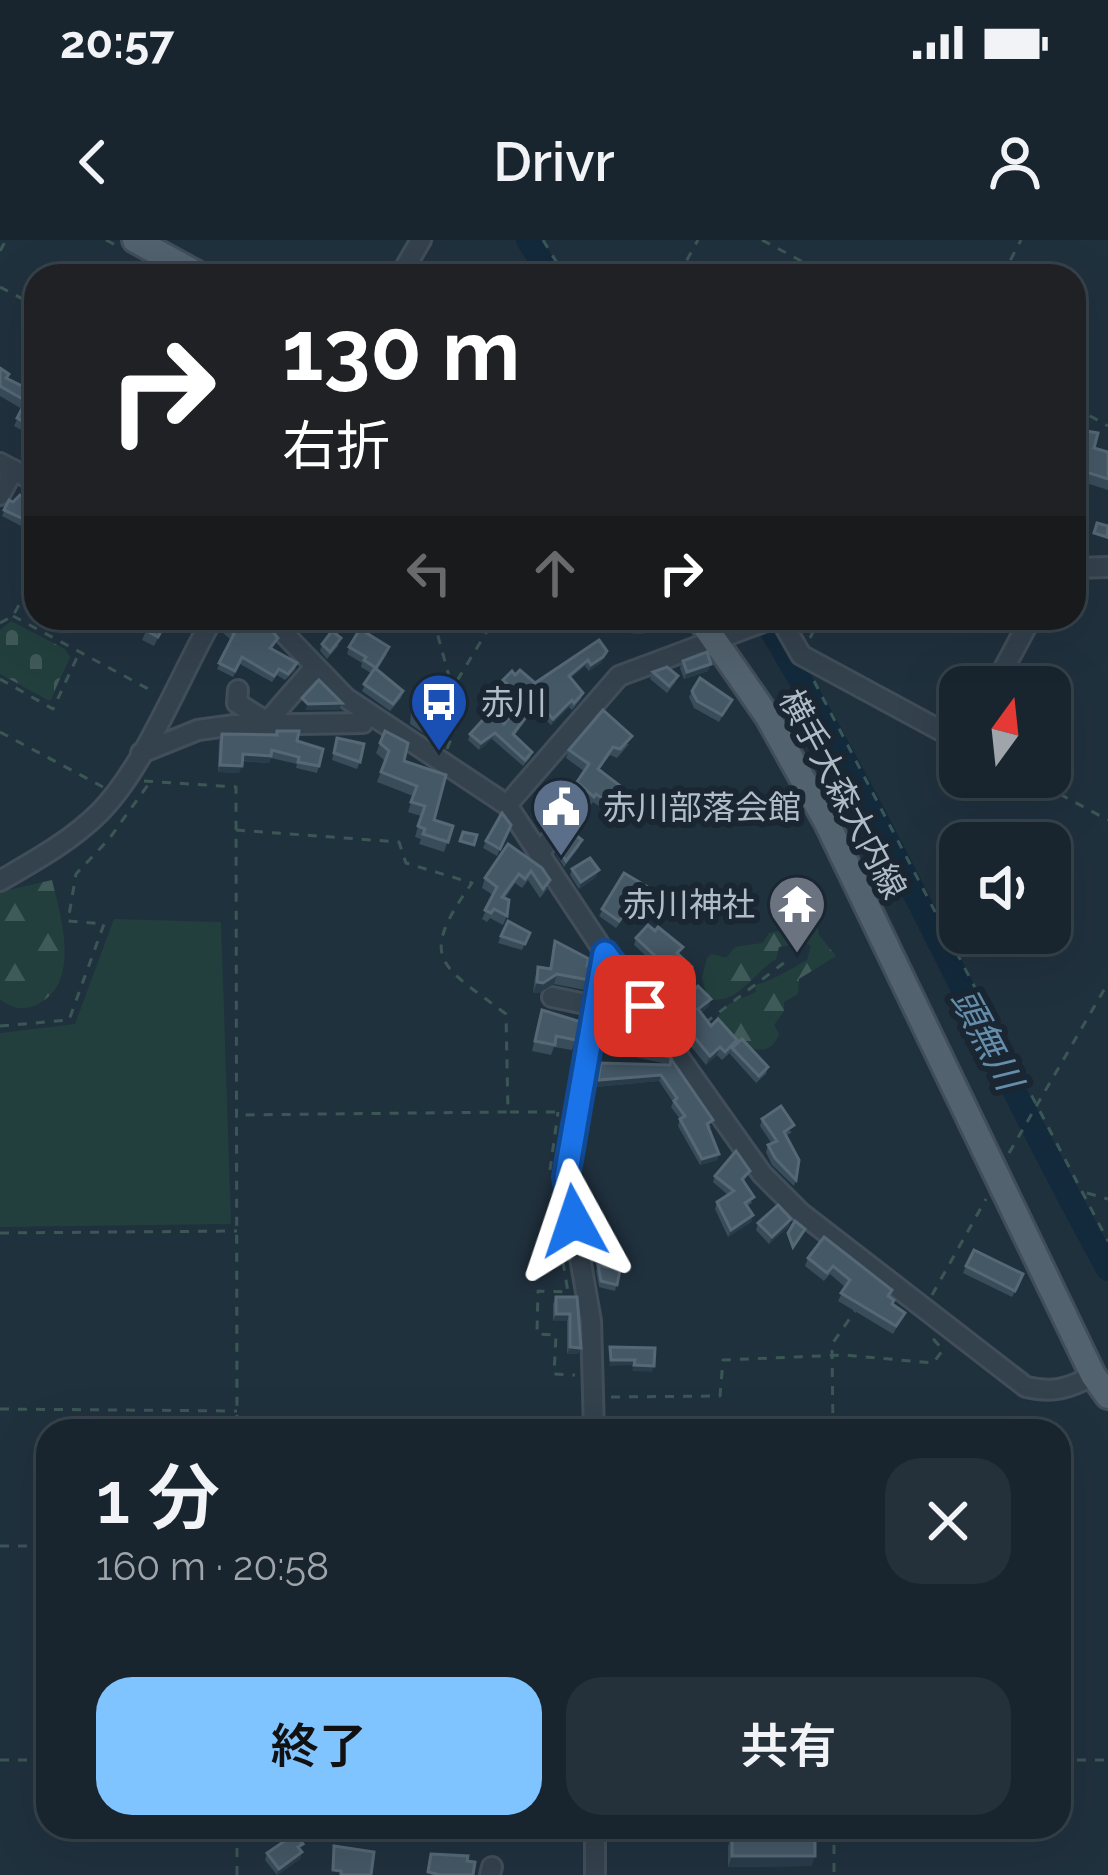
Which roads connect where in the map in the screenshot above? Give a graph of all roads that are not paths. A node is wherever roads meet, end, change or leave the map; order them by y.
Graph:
1 (135, 240) edge
2 (179, 264) edge
3 (6, 466) edge
4 (0, 495) edge
5 (206, 630) edge
6 (280, 630) edge
7 (709, 630) edge
8 (746, 630) edge
9 (780, 630) edge
10 (1025, 630) edge
11 (718, 641) junction
12 (1005, 666) edge
13 (315, 667) junction
14 (238, 690) dead end
15 (368, 715) junction
16 (267, 722) junction
17 (939, 730) edge
18 (141, 752) junction
19 (507, 805) junction
20 (573, 813) dead end
21 (539, 853) junction
22 (0, 880) edge
23 (605, 953) junction
24 (552, 997) dead end
25 (596, 1006) junction
26 (1093, 1375) junction
27 (1108, 1396) edge
28 (594, 1419) edge
29 (595, 1839) edge
30 (596, 1875) edge

1 - 2 main road
3 - 4 street
5 - 18 street
6 - 13 street
7 - 11 main road, 横手大森大内線
8 - 11 street
9 - 17 street
10 - 12 street
11 - 19 street
11 - 26 main road, 横手大森大内線
13 - 15 street
13 - 16 street
14 - 16 street
15 - 16 street
15 - 19 street
16 - 18 street
18 - 22 street
19 - 21 street
20 - 21 street
21 - 23 street
23 - 25 street
23 - 26 street
24 - 25 street
25 - 28 street
26 - 27 main road, 横手大森大内線
29 - 30 street

